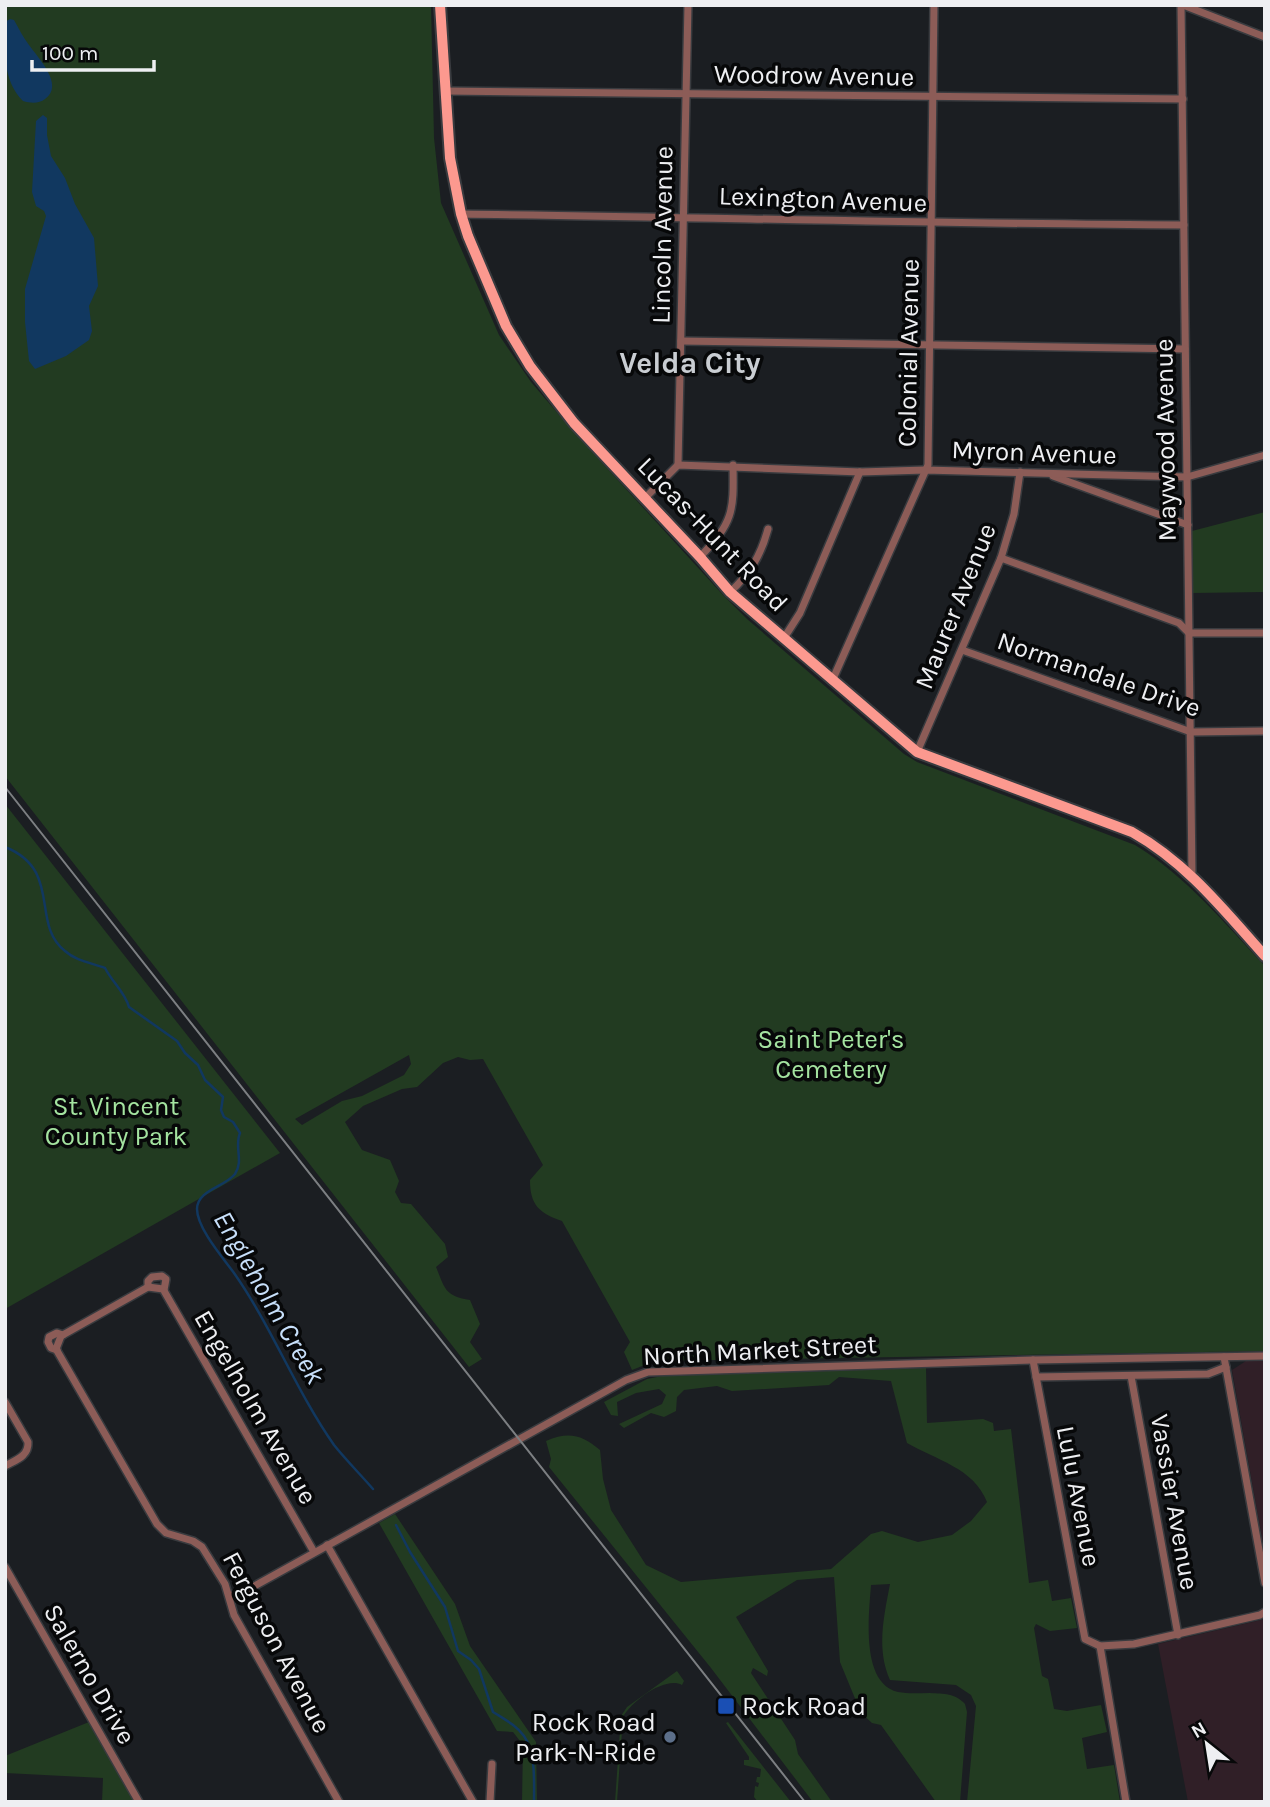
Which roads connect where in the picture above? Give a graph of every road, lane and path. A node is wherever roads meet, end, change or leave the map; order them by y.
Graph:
1 (440, 5) edge
2 (688, 5) edge
3 (934, 5) edge
4 (1182, 5) edge
5 (1265, 37) edge
6 (445, 91) junction
7 (687, 94) junction
8 (933, 97) junction
9 (1183, 99) junction
10 (460, 214) junction
11 (682, 217) junction
12 (930, 224) junction
13 (1184, 225) junction
14 (681, 341) junction
15 (928, 346) junction
16 (1185, 349) junction
17 (1265, 455) edge
18 (678, 465) junction
19 (733, 466) junction
20 (925, 470) junction
21 (860, 472) junction
22 (1020, 472) junction
23 (1046, 473) junction
24 (1187, 477) junction
25 (645, 498) junction
26 (1188, 525) junction
27 (768, 529) dead end
28 (700, 557) junction
29 (1001, 558) junction
30 (730, 592) junction
31 (1189, 633) junction
32 (1265, 633) edge
33 (785, 638) junction
34 (962, 650) junction
35 (832, 681) junction
36 (1265, 731) edge
37 (1191, 732) junction
38 (917, 751) junction
39 (1192, 875) junction
40 (1265, 956) edge
41 (148, 1287) junction
42 (161, 1289) junction
43 (1265, 1356) edge
44 (1224, 1357) junction
45 (1033, 1360) junction
46 (1226, 1367) junction
47 (1132, 1376) junction
48 (1036, 1377) junction
49 (5, 1402) edge
50 (5, 1466) edge
51 (327, 1545) junction
52 (314, 1552) junction
53 (5, 1567) edge
54 (1265, 1583) edge
55 (230, 1596) junction
56 (1265, 1612) edge
57 (1178, 1635) junction
58 (1100, 1646) junction
59 (492, 1765) dead end
60 (139, 1802) edge
61 (339, 1802) edge
62 (473, 1802) edge
63 (490, 1802) edge
64 (1126, 1802) edge

1 - 6 main road, Lucas-Hunt Road
2 - 7 street, Lincoln Avenue
3 - 8 street, Colonial Avenue
4 - 5 street
4 - 9 street, Maywood Avenue
6 - 7 street, Woodrow Avenue
6 - 10 main road, Lucas-Hunt Road
7 - 8 street, Woodrow Avenue
7 - 11 street, Lincoln Avenue
8 - 9 street, Woodrow Avenue
8 - 12 street, Colonial Avenue
9 - 13 street, Maywood Avenue
10 - 11 street, Lexington Avenue
10 - 25 main road, Lucas-Hunt Road
11 - 12 street, Lexington Avenue
11 - 14 street, Lincoln Avenue
12 - 13 street, Lexington Avenue
12 - 15 street, Colonial Avenue
13 - 16 street, Maywood Avenue
14 - 15 street
14 - 18 street, Lincoln Avenue
15 - 16 street
15 - 20 street, Colonial Avenue
16 - 24 street, Maywood Avenue
17 - 24 street, Myron Avenue
18 - 19 street, Myron Avenue
18 - 25 street
19 - 21 street, Myron Avenue
19 - 28 street
20 - 21 street, Myron Avenue
20 - 22 street, Myron Avenue
20 - 35 street, Colonial Avenue
21 - 33 street
22 - 23 street, Myron Avenue
22 - 29 street, Maurer Avenue
23 - 24 street, Myron Avenue
23 - 26 street
24 - 26 street, Maywood Avenue
25 - 28 main road, Lucas-Hunt Road
26 - 31 street, Maywood Avenue
27 - 30 street
28 - 30 main road, Lucas-Hunt Road
29 - 31 street
29 - 34 street, Maurer Avenue
30 - 33 main road, Lucas-Hunt Road
31 - 32 street
31 - 37 street, Maywood Avenue
33 - 35 main road, Lucas-Hunt Road
34 - 37 street, Normandale Drive
34 - 38 street, Maurer Avenue
35 - 38 main road, Lucas-Hunt Road
36 - 37 street, Normandale Drive
37 - 39 street, Maywood Avenue
38 - 39 main road, Lucas-Hunt Road
39 - 40 main road, Lucas-Hunt Road
41 - 42 street
41 - 42 street
41 - 55 street, Ferguson Avenue
42 - 52 street, Engelholm Avenue
43 - 44 street, North Market Street
44 - 45 street, North Market Street
44 - 46 street
45 - 48 street, Lulu Avenue
45 - 51 street, North Market Street
46 - 47 street
46 - 54 street
47 - 48 street
47 - 57 street, Vassier Avenue
48 - 58 street, Lulu Avenue
49 - 50 street
51 - 52 street, North Market Street
51 - 62 street
52 - 55 street, North Market Street
53 - 60 street, Salerno Drive
55 - 61 street, Ferguson Avenue
56 - 57 street
57 - 58 street
58 - 64 street
59 - 63 street

